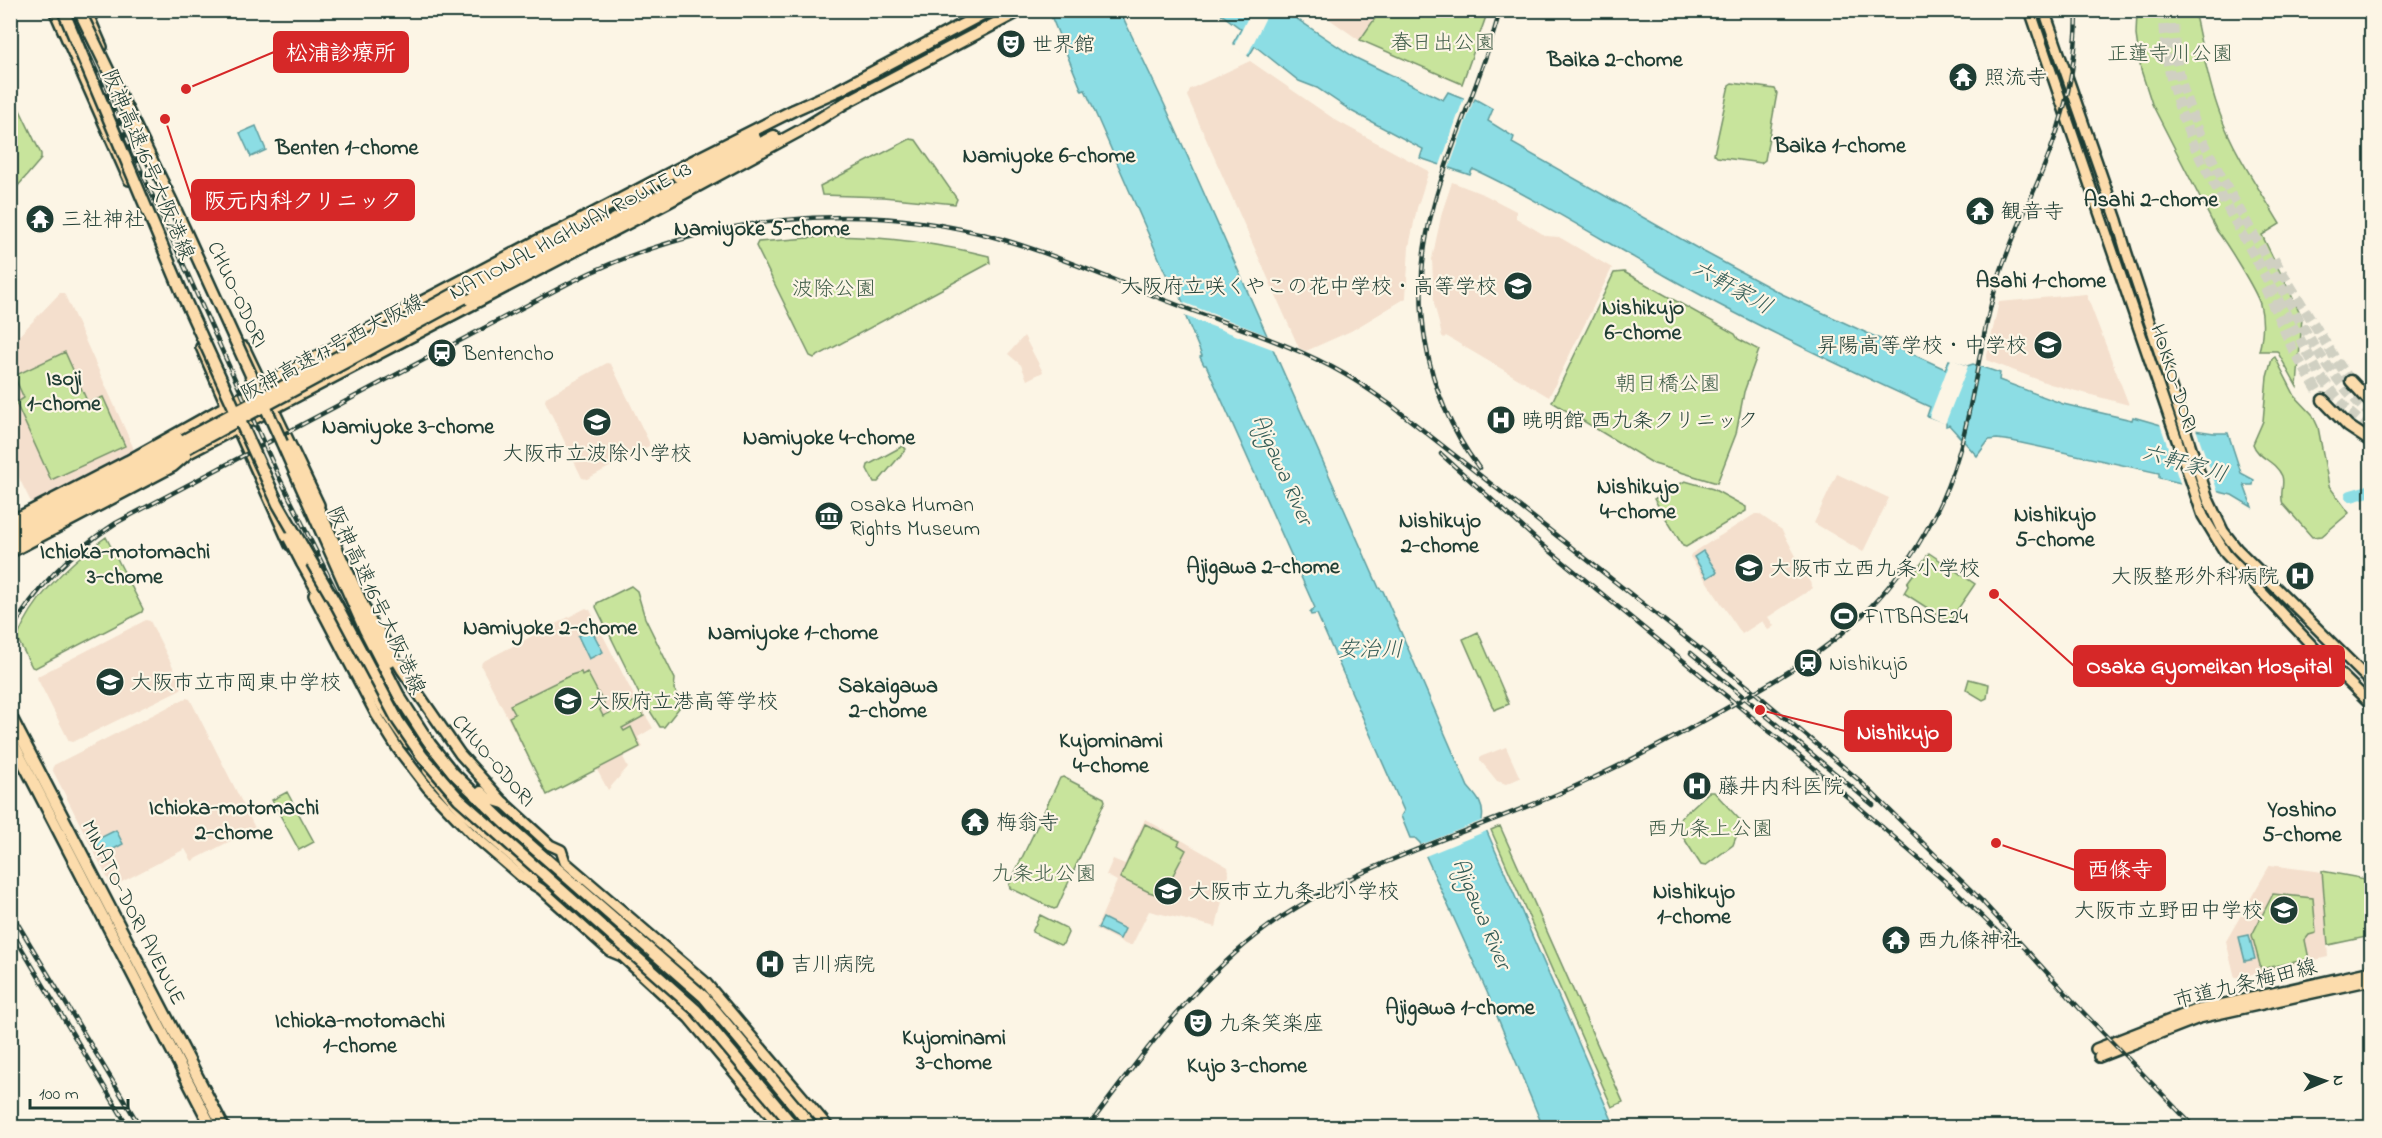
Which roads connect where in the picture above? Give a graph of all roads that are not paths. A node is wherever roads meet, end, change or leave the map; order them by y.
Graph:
1 (54, 10) edge
2 (63, 10) edge
3 (79, 10) edge
4 (86, 10) edge
5 (990, 10) edge
6 (1021, 10) edge
7 (2030, 10) edge
8 (2044, 10) edge
9 (839, 90) junction
10 (845, 103) junction
11 (763, 137) junction
12 (670, 186) junction
13 (457, 312) junction
14 (294, 369) junction
15 (2351, 381) tunnel mouth
16 (262, 386) junction
17 (2323, 400) tunnel mouth
18 (2372, 404) edge
19 (227, 406) junction
20 (273, 410) junction
21 (200, 422) junction
22 (237, 429) junction
23 (247, 438) junction
24 (210, 442) junction
25 (2372, 442) edge
26 (282, 443) junction
27 (188, 453) junction
28 (128, 462) junction
29 (10, 524) edge
30 (10, 531) edge
31 (10, 541) edge
32 (10, 550) edge
33 (2372, 683) edge
34 (2372, 705) edge
35 (10, 715) edge
36 (10, 737) edge
37 (504, 803) junction
38 (533, 883) junction
39 (2372, 971) edge
40 (2372, 980) edge
41 (212, 1128) edge
42 (224, 1128) edge
43 (781, 1128) edge
44 (795, 1128) edge
45 (813, 1128) edge
46 (829, 1128) edge

1 - 19 main road
2 - 23 highway, 阪神高速16号大阪港線, bridge
3 - 26 highway, 阪神高速16号大阪港線, bridge
4 - 16 main road, CHUO-ODORI
5 - 9 highway, NATIONAL HIGHWAY ROUTE 43
6 - 10 highway, NATIONAL HIGHWAY ROUTE 43
7 - 34 main road, HOKKO-DORI
8 - 33 main road, HOKKO-DORI
9 - 11 highway
9 - 14 highway, NATIONAL HIGHWAY ROUTE 43
10 - 11 highway
10 - 13 highway, NATIONAL HIGHWAY ROUTE 43
11 - 12 highway
12 - 30 highway, 阪神高速17号西大阪線, bridge
12 - 31 highway, 阪神高速17号西大阪線, bridge
13 - 14 highway
13 - 20 highway, NATIONAL HIGHWAY ROUTE 43
14 - 16 highway, NATIONAL HIGHWAY ROUTE 43
15 - 18 highway
16 - 19 highway, NATIONAL HIGHWAY ROUTE 43
16 - 20 main road, CHUO-ODORI
17 - 25 highway
19 - 21 highway, NATIONAL HIGHWAY ROUTE 43
19 - 22 main road
20 - 22 highway, NATIONAL HIGHWAY ROUTE 43
20 - 37 main road, CHUO-ODORI
21 - 24 highway
21 - 28 highway, NATIONAL HIGHWAY ROUTE 43
22 - 24 highway, NATIONAL HIGHWAY ROUTE 43
22 - 38 main road
23 - 38 highway, bridge
23 - 44 highway, 阪神高速16号大阪港線, bridge
24 - 27 highway, NATIONAL HIGHWAY ROUTE 43
26 - 37 highway
26 - 45 highway, 阪神高速16号大阪港線
27 - 32 highway
27 - 32 highway, NATIONAL HIGHWAY ROUTE 43
28 - 29 highway, NATIONAL HIGHWAY ROUTE 43
28 - 29 highway
35 - 42 highway, MINATO-DORI AVENUE
36 - 41 highway, MINATO-DORI AVENUE
37 - 46 main road, CHUO-ODORI
38 - 43 main road
39 - 40 main road, 市道九条梅田線

